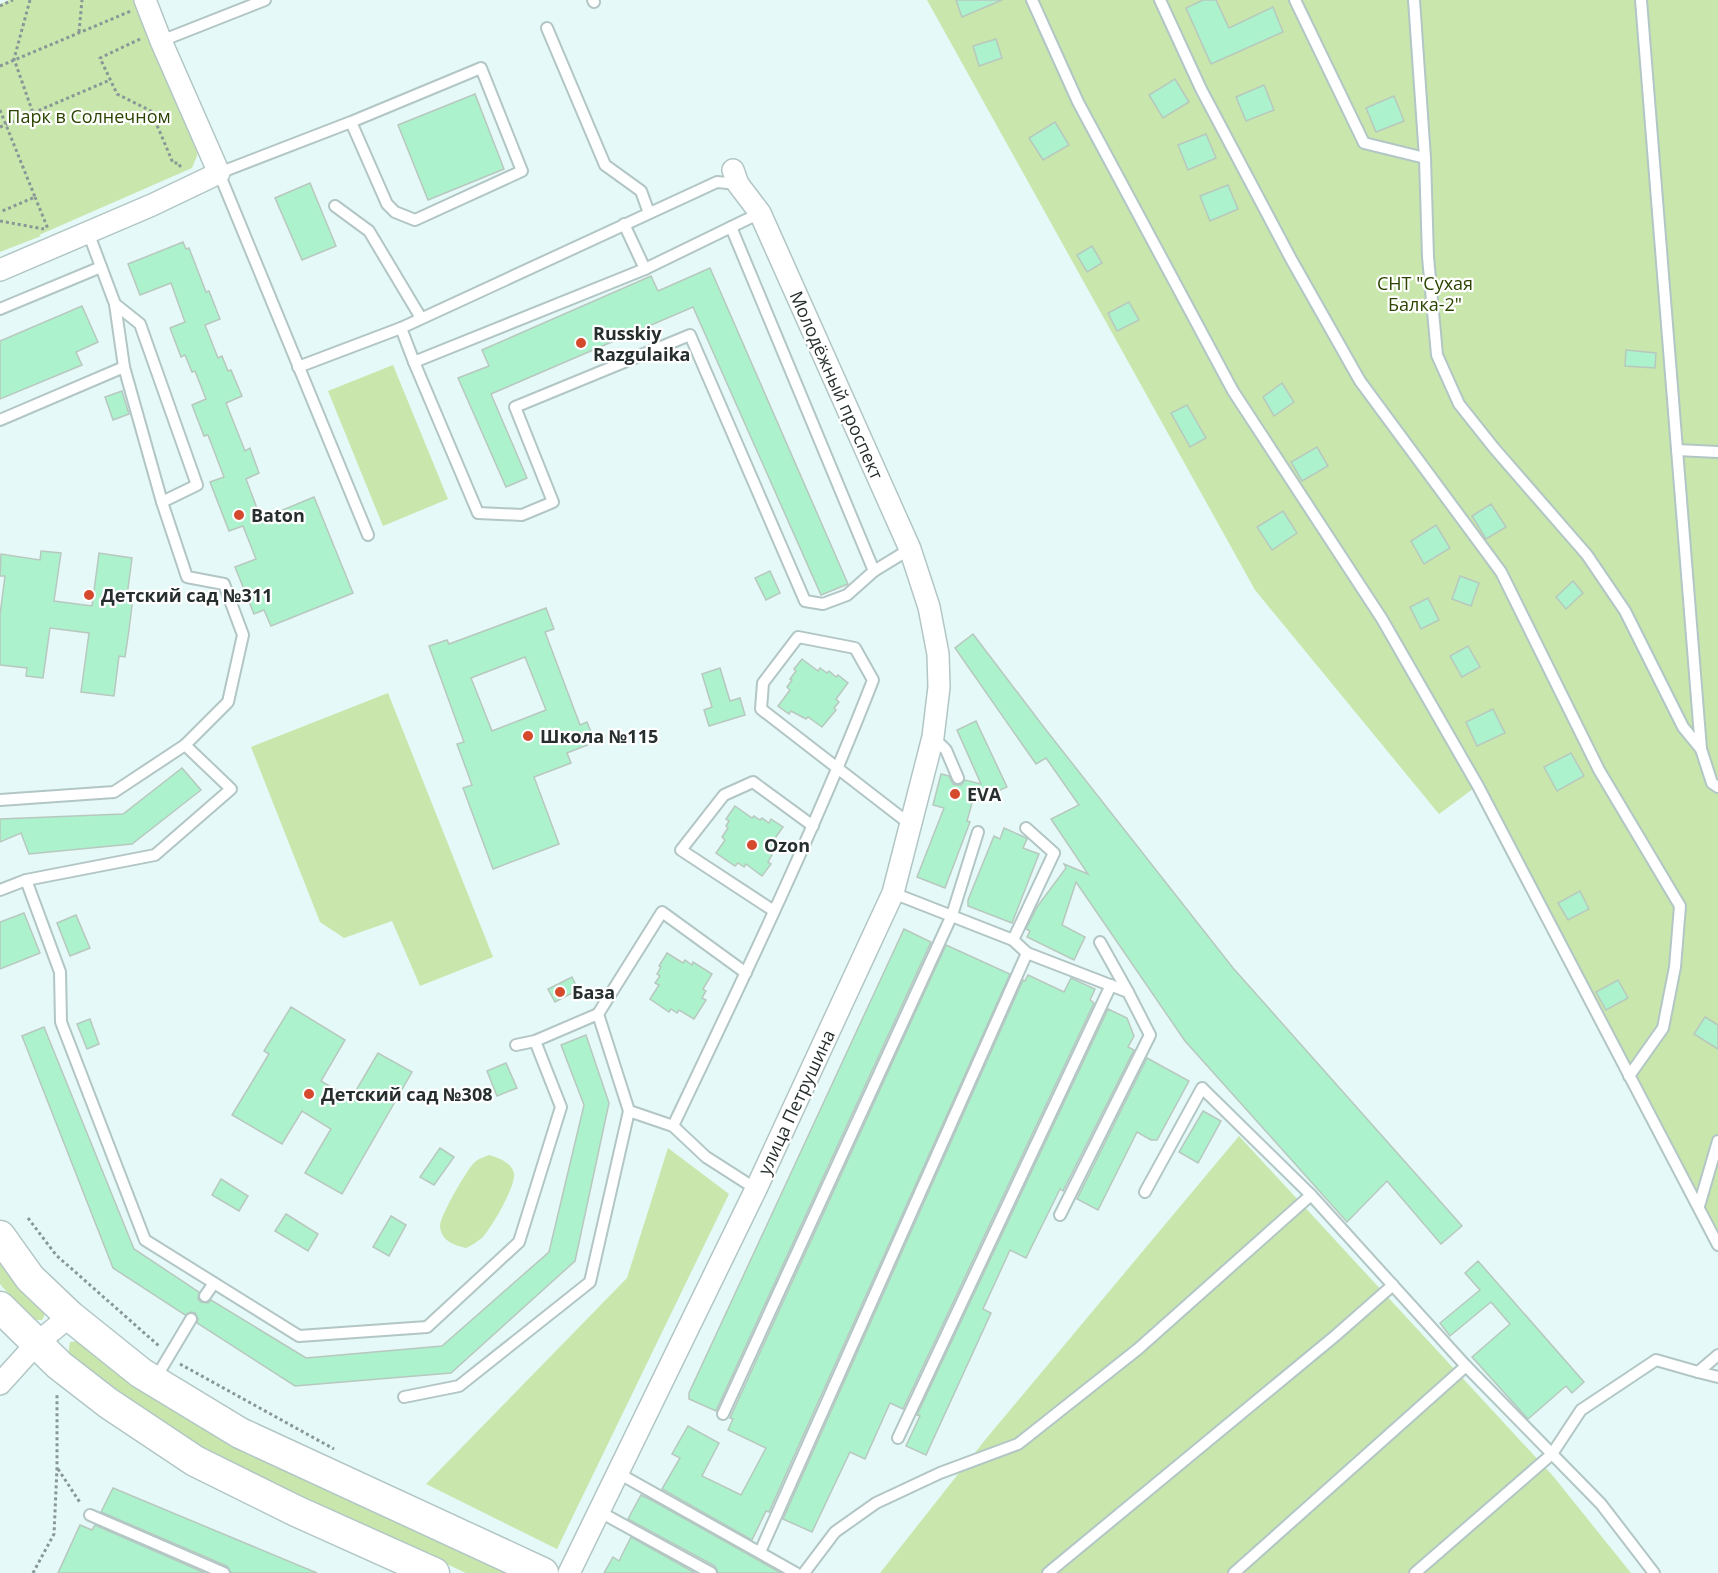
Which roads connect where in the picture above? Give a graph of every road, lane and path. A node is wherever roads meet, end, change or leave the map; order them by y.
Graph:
1 (13, 0) edge
2 (30, 0) edge
3 (82, 0) edge
4 (266, 0) edge
5 (1032, 0) edge
6 (1160, 0) edge
7 (1295, 0) edge
8 (1414, 0) edge
9 (1641, 0) edge
10 (142, 4) edge
11 (0, 6) edge
12 (547, 28) dead end
13 (80, 32) junction
14 (155, 38) junction
15 (14, 59) junction
16 (0, 66) edge
17 (110, 80) junction
18 (0, 110) edge
19 (33, 113) junction
20 (351, 122) junction
21 (6, 124) junction
22 (0, 127) edge
23 (1425, 158) junction
24 (219, 173) junction
25 (184, 176) dead end
26 (736, 177) joint
27 (335, 206) dead end
28 (0, 212) edge
29 (649, 213) junction
30 (760, 213) junction
31 (0, 221) edge
32 (624, 224) junction
33 (731, 227) junction
34 (49, 230) dead end
35 (88, 232) junction
36 (101, 267) junction
37 (645, 269) junction
38 (0, 270) edge
39 (115, 304) junction
40 (0, 309) edge
41 (421, 318) junction
42 (401, 328) junction
43 (414, 362) junction
44 (124, 367) junction
45 (298, 367) junction
46 (0, 420) edge
47 (1677, 450) junction
48 (1718, 452) edge
49 (162, 502) junction
50 (368, 536) dead end
51 (910, 549) junction
52 (874, 571) junction
53 (929, 607) joint
54 (933, 737) junction
55 (185, 744) junction
56 (1701, 749) junction
57 (838, 769) junction
58 (958, 778) dead end
59 (1718, 787) edge
60 (0, 800) edge
61 (912, 825) junction
62 (813, 826) junction
63 (1026, 828) dead end
64 (978, 832) dead end
65 (26, 880) junction
66 (0, 890) edge
67 (893, 893) junction
68 (774, 911) junction
69 (952, 915) junction
70 (1013, 940) junction
71 (1100, 942) dead end
72 (1027, 953) junction
73 (746, 973) junction
74 (1112, 985) junction
75 (1128, 992) junction
76 (598, 1014) junction
77 (535, 1041) junction
78 (516, 1045) dead end
79 (1629, 1076) junction
80 (629, 1111) junction
81 (673, 1126) junction
82 (1718, 1141) edge
83 (756, 1189) junction
84 (1145, 1192) dead end
85 (1311, 1195) junction
86 (1699, 1206) junction
87 (1060, 1215) dead end
88 (28, 1218) dead end
89 (0, 1236) edge
90 (1718, 1245) edge
91 (213, 1282) junction
92 (1393, 1285) junction
93 (205, 1296) dead end
94 (0, 1307) edge
95 (70, 1316) junction
96 (191, 1319) dead end
97 (37, 1343) junction
98 (170, 1355) junction
99 (1718, 1355) edge
100 (59, 1365) junction
101 (1466, 1366) junction
102 (1698, 1372) junction
103 (1718, 1377) edge
104 (154, 1381) junction
105 (0, 1384) edge
106 (404, 1397) dead end
107 (723, 1413) dead end
108 (898, 1438) dead end
109 (340, 1452) dead end
110 (1552, 1454) junction
111 (57, 1468) junction
112 (618, 1473) junction
113 (600, 1512) junction
114 (90, 1515) joint
115 (760, 1552) junction
116 (33, 1573) edge
117 (224, 1573) edge
118 (434, 1573) edge
119 (543, 1573) edge
120 (569, 1573) edge
121 (711, 1573) edge
122 (796, 1573) edge
123 (804, 1573) edge
124 (1048, 1573) edge
125 (1234, 1573) edge
126 (1415, 1573) edge
127 (1654, 1573) edge

1 - 11 path
2 - 15 path
3 - 13 path
4 - 14 lane
5 - 79 lane
6 - 79 lane
7 - 23 lane
8 - 23 lane
9 - 47 lane
10 - 13 path
10 - 14 street
12 - 29 lane
13 - 15 path
14 - 17 path
14 - 24 street
15 - 16 path
15 - 19 path
17 - 19 path
17 - 25 path
18 - 21 path
19 - 21 path
20 - 20 lane
20 - 24 lane
21 - 22 path
21 - 28 path
23 - 56 lane
24 - 35 street
24 - 45 lane
26 - 29 lane
26 - 30 street, Молодёжный проспект
27 - 41 lane
29 - 32 lane
30 - 33 lane
30 - 51 street, Молодёжный проспект
31 - 34 path
32 - 37 lane
32 - 41 lane
33 - 37 lane
33 - 52 lane
35 - 36 lane
35 - 38 street
36 - 39 lane
36 - 40 lane
37 - 43 lane
39 - 44 lane
39 - 49 lane
41 - 42 lane
42 - 43 lane
42 - 45 lane
43 - 52 lane
44 - 46 lane
44 - 49 lane
45 - 50 lane
47 - 48 lane
47 - 56 lane
49 - 55 lane
51 - 52 lane
51 - 53 street, Молодёжный проспект
53 - 54 street, улица Петрушина
54 - 58 lane
54 - 61 street, улица Петрушина
55 - 60 lane
55 - 65 lane
56 - 59 lane
57 - 57 lane
57 - 61 lane
57 - 62 lane
61 - 67 street, улица Петрушина
62 - 68 lane
62 - 68 lane
63 - 70 lane
64 - 69 lane
65 - 66 lane
65 - 91 lane
67 - 69 lane
67 - 83 street, улица Петрушина
68 - 73 lane
69 - 70 lane
69 - 107 lane
70 - 72 lane
71 - 75 lane
72 - 74 lane
72 - 115 lane
73 - 76 lane
73 - 81 lane
74 - 75 lane
74 - 108 lane
75 - 87 lane
76 - 77 lane
76 - 80 lane
77 - 78 lane
77 - 91 lane
79 - 86 lane
80 - 81 lane
80 - 106 lane
81 - 83 lane
82 - 86 lane
83 - 112 street, улица Петрушина
84 - 85 lane
85 - 92 lane
85 - 123 lane
86 - 90 lane
88 - 98 path
89 - 95 main road
91 - 93 lane
92 - 101 lane
92 - 124 lane
94 - 97 main road
95 - 97 street
95 - 104 main road
96 - 98 lane
97 - 100 main road
97 - 105 street
98 - 104 lane
98 - 109 path
99 - 102 lane
100 - 111 path
100 - 118 main road
101 - 110 lane
101 - 125 lane
102 - 103 lane
102 - 110 lane
104 - 119 main road
110 - 126 lane
110 - 127 lane
111 - 114 path
111 - 116 path
112 - 113 street, улица Петрушина
112 - 115 lane
113 - 120 street, улица Петрушина
113 - 121 lane
114 - 117 lane
115 - 122 lane

